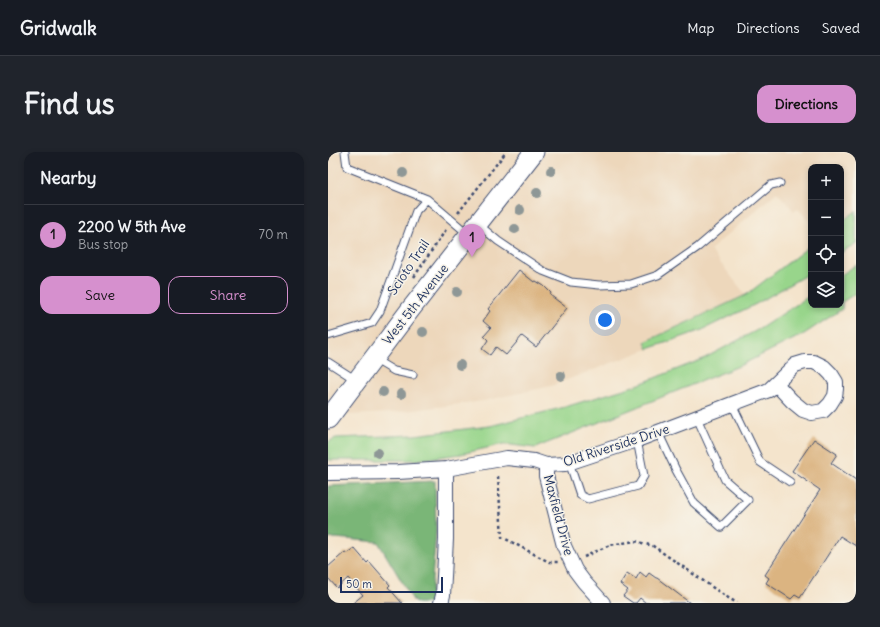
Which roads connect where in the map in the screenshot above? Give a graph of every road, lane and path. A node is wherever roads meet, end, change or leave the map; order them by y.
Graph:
1 (345, 152) edge
2 (506, 152) edge
3 (534, 152) edge
4 (780, 183) dead end
5 (427, 199) junction
6 (453, 220) junction
7 (473, 229) junction
8 (413, 278) dead end
9 (328, 336) edge
10 (373, 359) junction
11 (328, 362) edge
12 (412, 374) dead end
13 (356, 381) junction
14 (776, 384) dead end
15 (732, 404) junction
16 (697, 418) junction
17 (328, 419) edge
18 (658, 432) junction
19 (637, 440) junction
20 (569, 462) junction
21 (546, 465) junction
22 (446, 469) junction
23 (328, 473) edge
24 (498, 476) dead end
25 (790, 482) dead end
26 (580, 559) dead end
27 (561, 562) dead end
28 (441, 603) edge
29 (603, 603) edge
30 (738, 603) edge

1 - 5 lane
2 - 6 path, Scioto Trail
3 - 7 main road, West 5th Avenue
4 - 7 lane
5 - 6 lane
5 - 9 lane
6 - 7 lane
6 - 8 path, Scioto Trail
7 - 10 main road, West 5th Avenue
10 - 12 lane
10 - 13 main road, West 5th Avenue
11 - 13 lane
13 - 17 main road, West 5th Avenue
14 - 15 street, Old Riverside Drive
15 - 16 street, Old Riverside Drive
15 - 25 lane
16 - 18 street, Old Riverside Drive
16 - 18 lane
18 - 19 street, Old Riverside Drive
19 - 20 street, Old Riverside Drive
19 - 20 lane
20 - 21 street, Old Riverside Drive
21 - 22 street, Old Riverside Drive
21 - 29 street, Maxfield Drive
22 - 23 street, Old Riverside Drive
22 - 28 street
24 - 27 path
26 - 30 path

